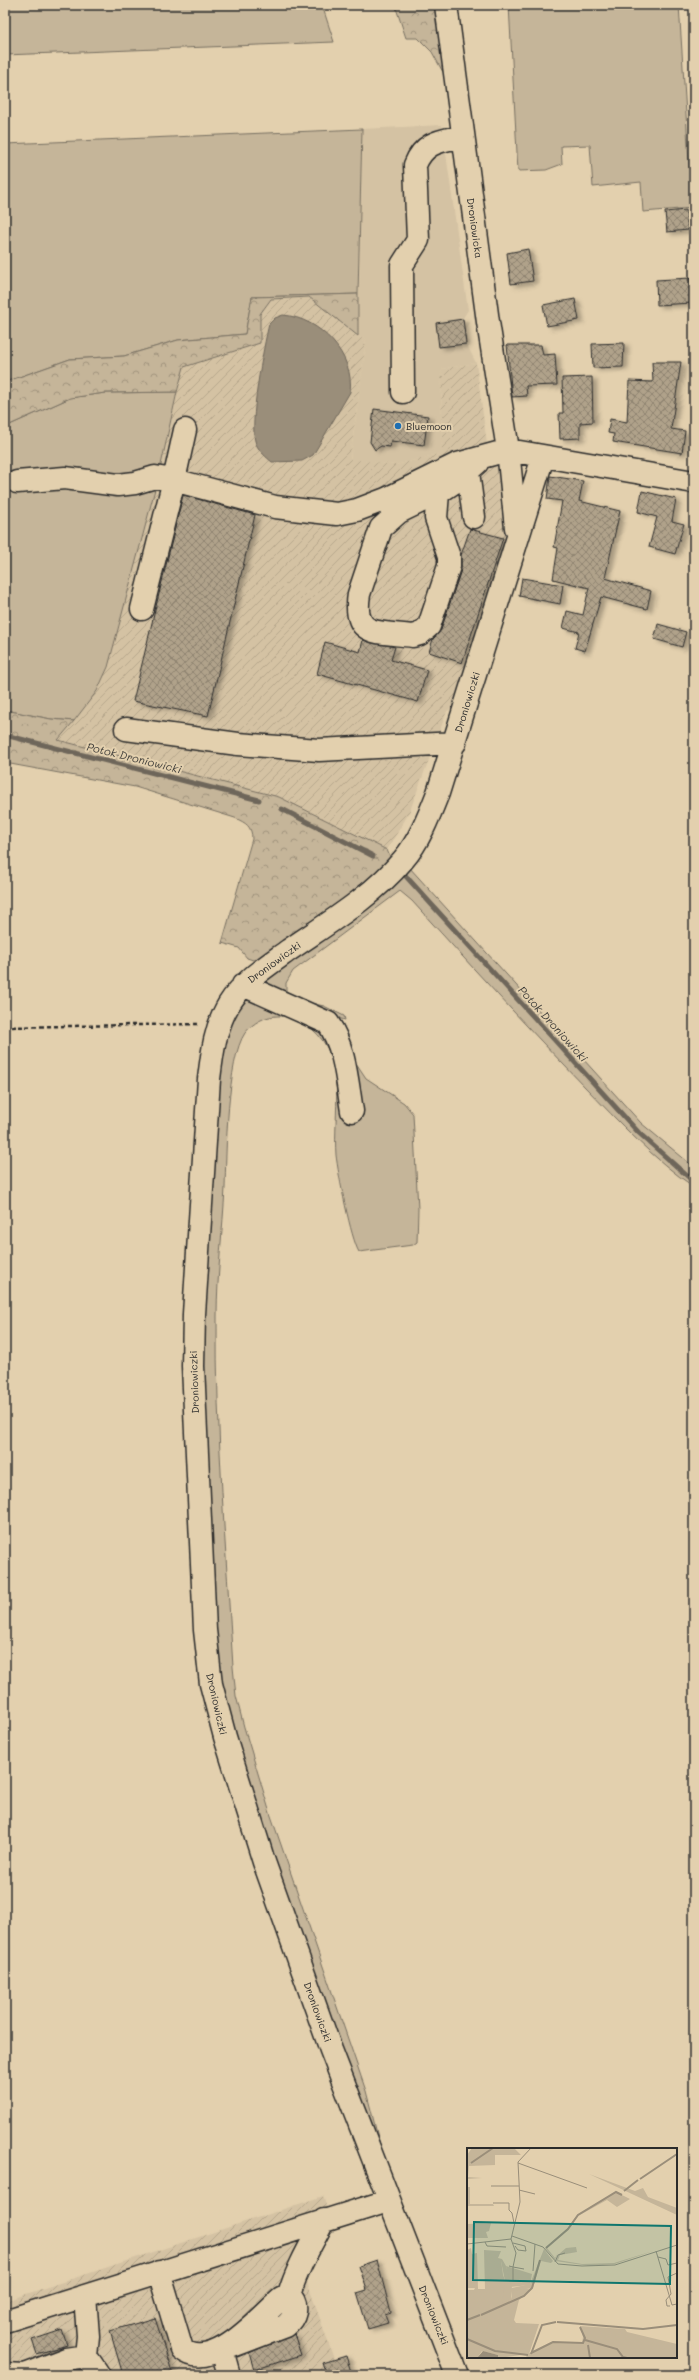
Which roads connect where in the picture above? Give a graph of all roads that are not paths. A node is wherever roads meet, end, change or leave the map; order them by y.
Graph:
1 (446, 5) edge
2 (462, 136) junction
3 (403, 392) dead end
4 (185, 430) dead end
5 (508, 450) junction
6 (543, 457) junction
7 (474, 466) junction
8 (174, 480) junction
9 (17, 482) dead end
10 (694, 482) edge
11 (438, 493) junction
12 (474, 517) dead end
13 (515, 549) junction
14 (142, 609) dead end
15 (126, 728) dead end
16 (455, 743) junction
17 (243, 985) junction
18 (352, 1110) dead end
19 (388, 2201) junction
20 (324, 2220) junction
21 (159, 2272) junction
22 (85, 2296) junction
23 (5, 2321) edge
24 (222, 2350) junction
25 (86, 2356) junction
26 (5, 2374) edge
27 (24, 2375) edge
28 (99, 2375) edge
29 (229, 2375) edge
30 (457, 2375) edge

1 - 2 street, Droniowicka
2 - 3 street
2 - 5 street, Droniowicka
4 - 8 street
5 - 6 street
5 - 7 street
5 - 13 street, Droniowicka
6 - 10 street
6 - 13 street, Droniowiczki
7 - 8 street
7 - 11 street
7 - 12 street
8 - 9 street
8 - 14 street
11 - 11 street
13 - 16 street, Droniowiczki
15 - 16 street
16 - 17 street, Droniowiczki
17 - 18 street
17 - 19 street, Droniowiczki
19 - 20 street
19 - 30 street, Droniowiczki
20 - 21 street
20 - 24 street
21 - 22 street
21 - 24 street
22 - 23 street
22 - 25 street
24 - 29 street
25 - 27 street
25 - 28 street
26 - 27 street

